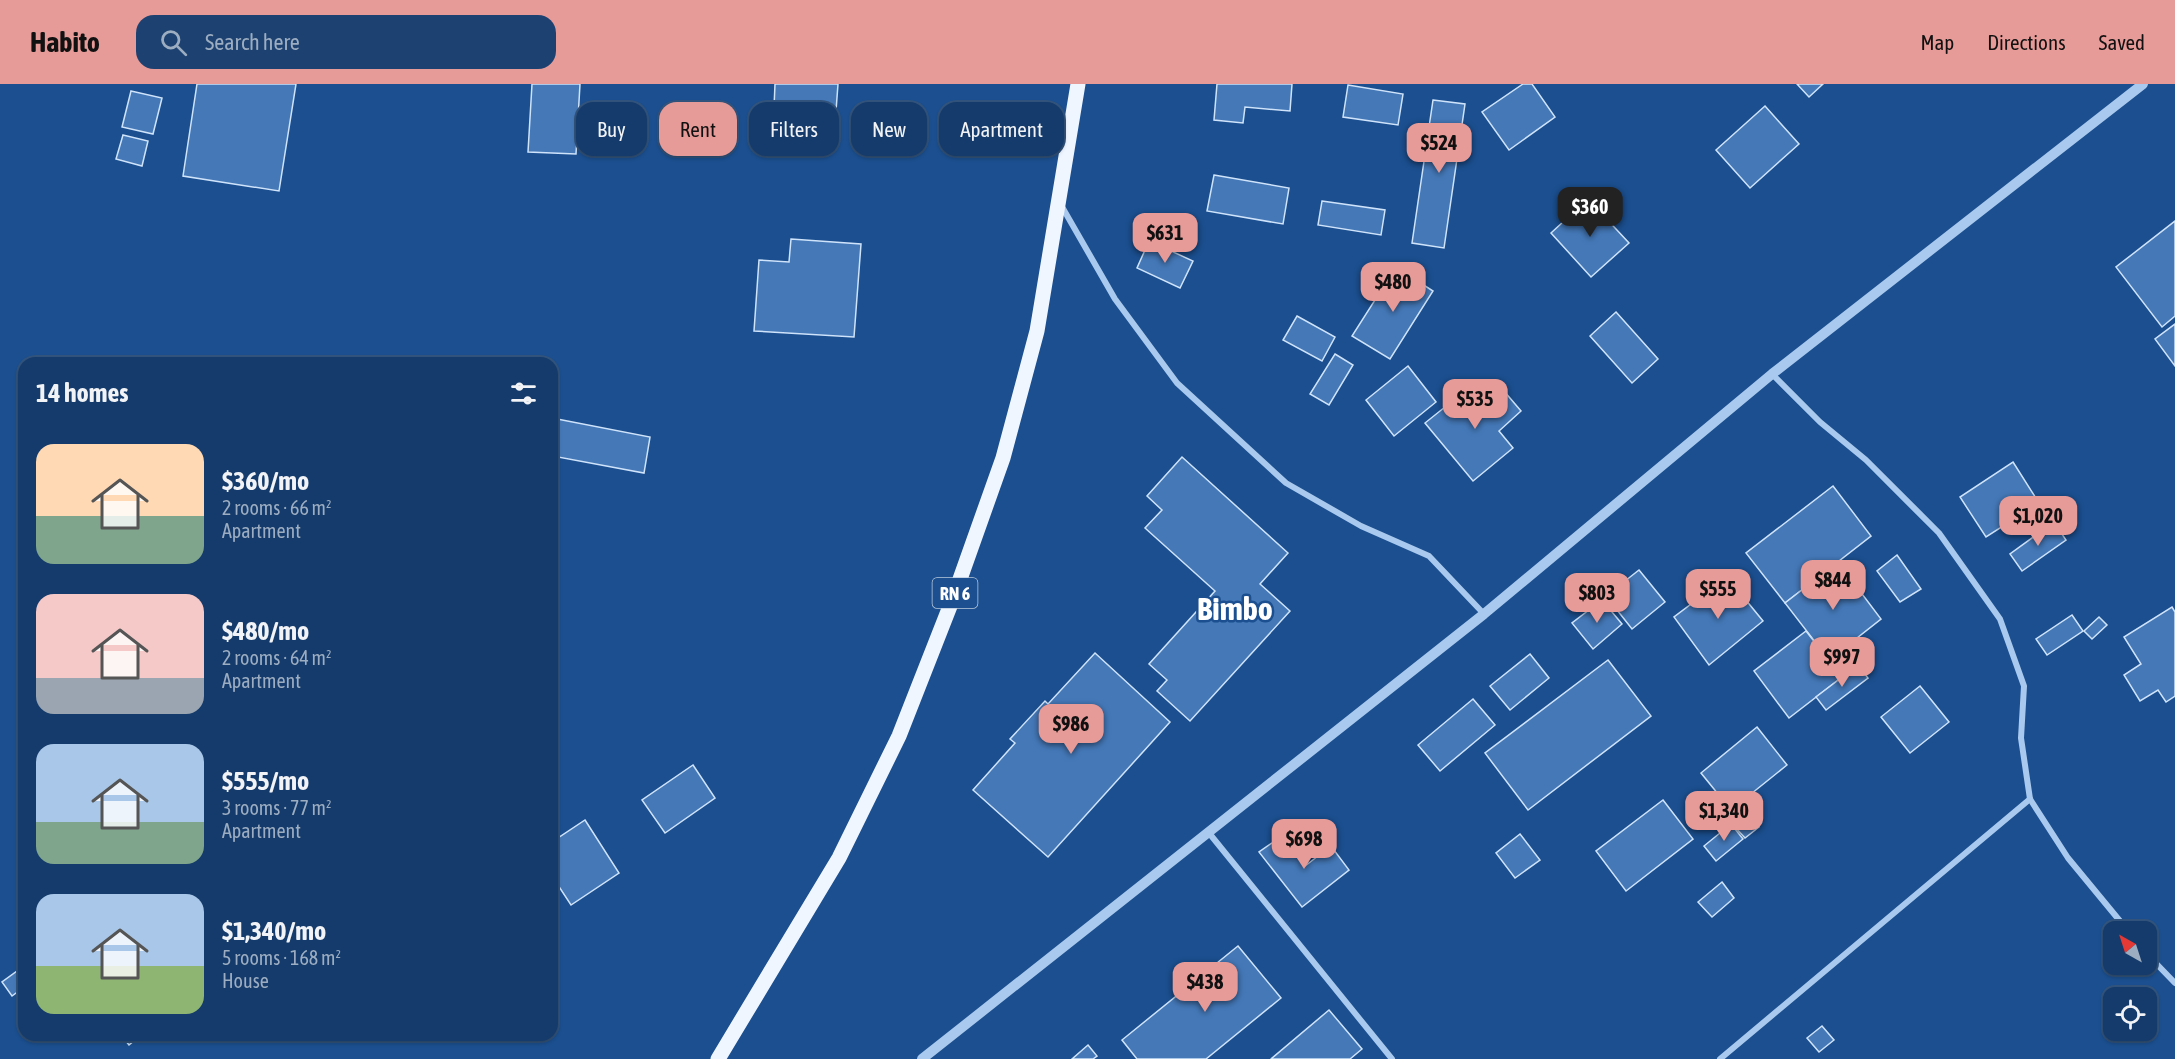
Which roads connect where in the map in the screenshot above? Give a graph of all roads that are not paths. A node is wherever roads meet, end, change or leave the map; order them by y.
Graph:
1 (1078, 84) edge
2 (2143, 84) edge
3 (1059, 202) junction
4 (1772, 374) junction
5 (1484, 614) junction
6 (2030, 799) junction
7 (1209, 833) junction
8 (2120, 921) edge
9 (2157, 964) edge
10 (2175, 983) edge
11 (718, 1059) edge
12 (922, 1059) edge
13 (1392, 1059) edge
14 (1720, 1059) edge

1 - 3 main road, RN 6
2 - 4 street
3 - 5 street
3 - 11 main road, RN 6
4 - 5 street
4 - 6 street
5 - 7 street
6 - 8 street
6 - 14 street
7 - 12 street
7 - 13 street
9 - 10 street

